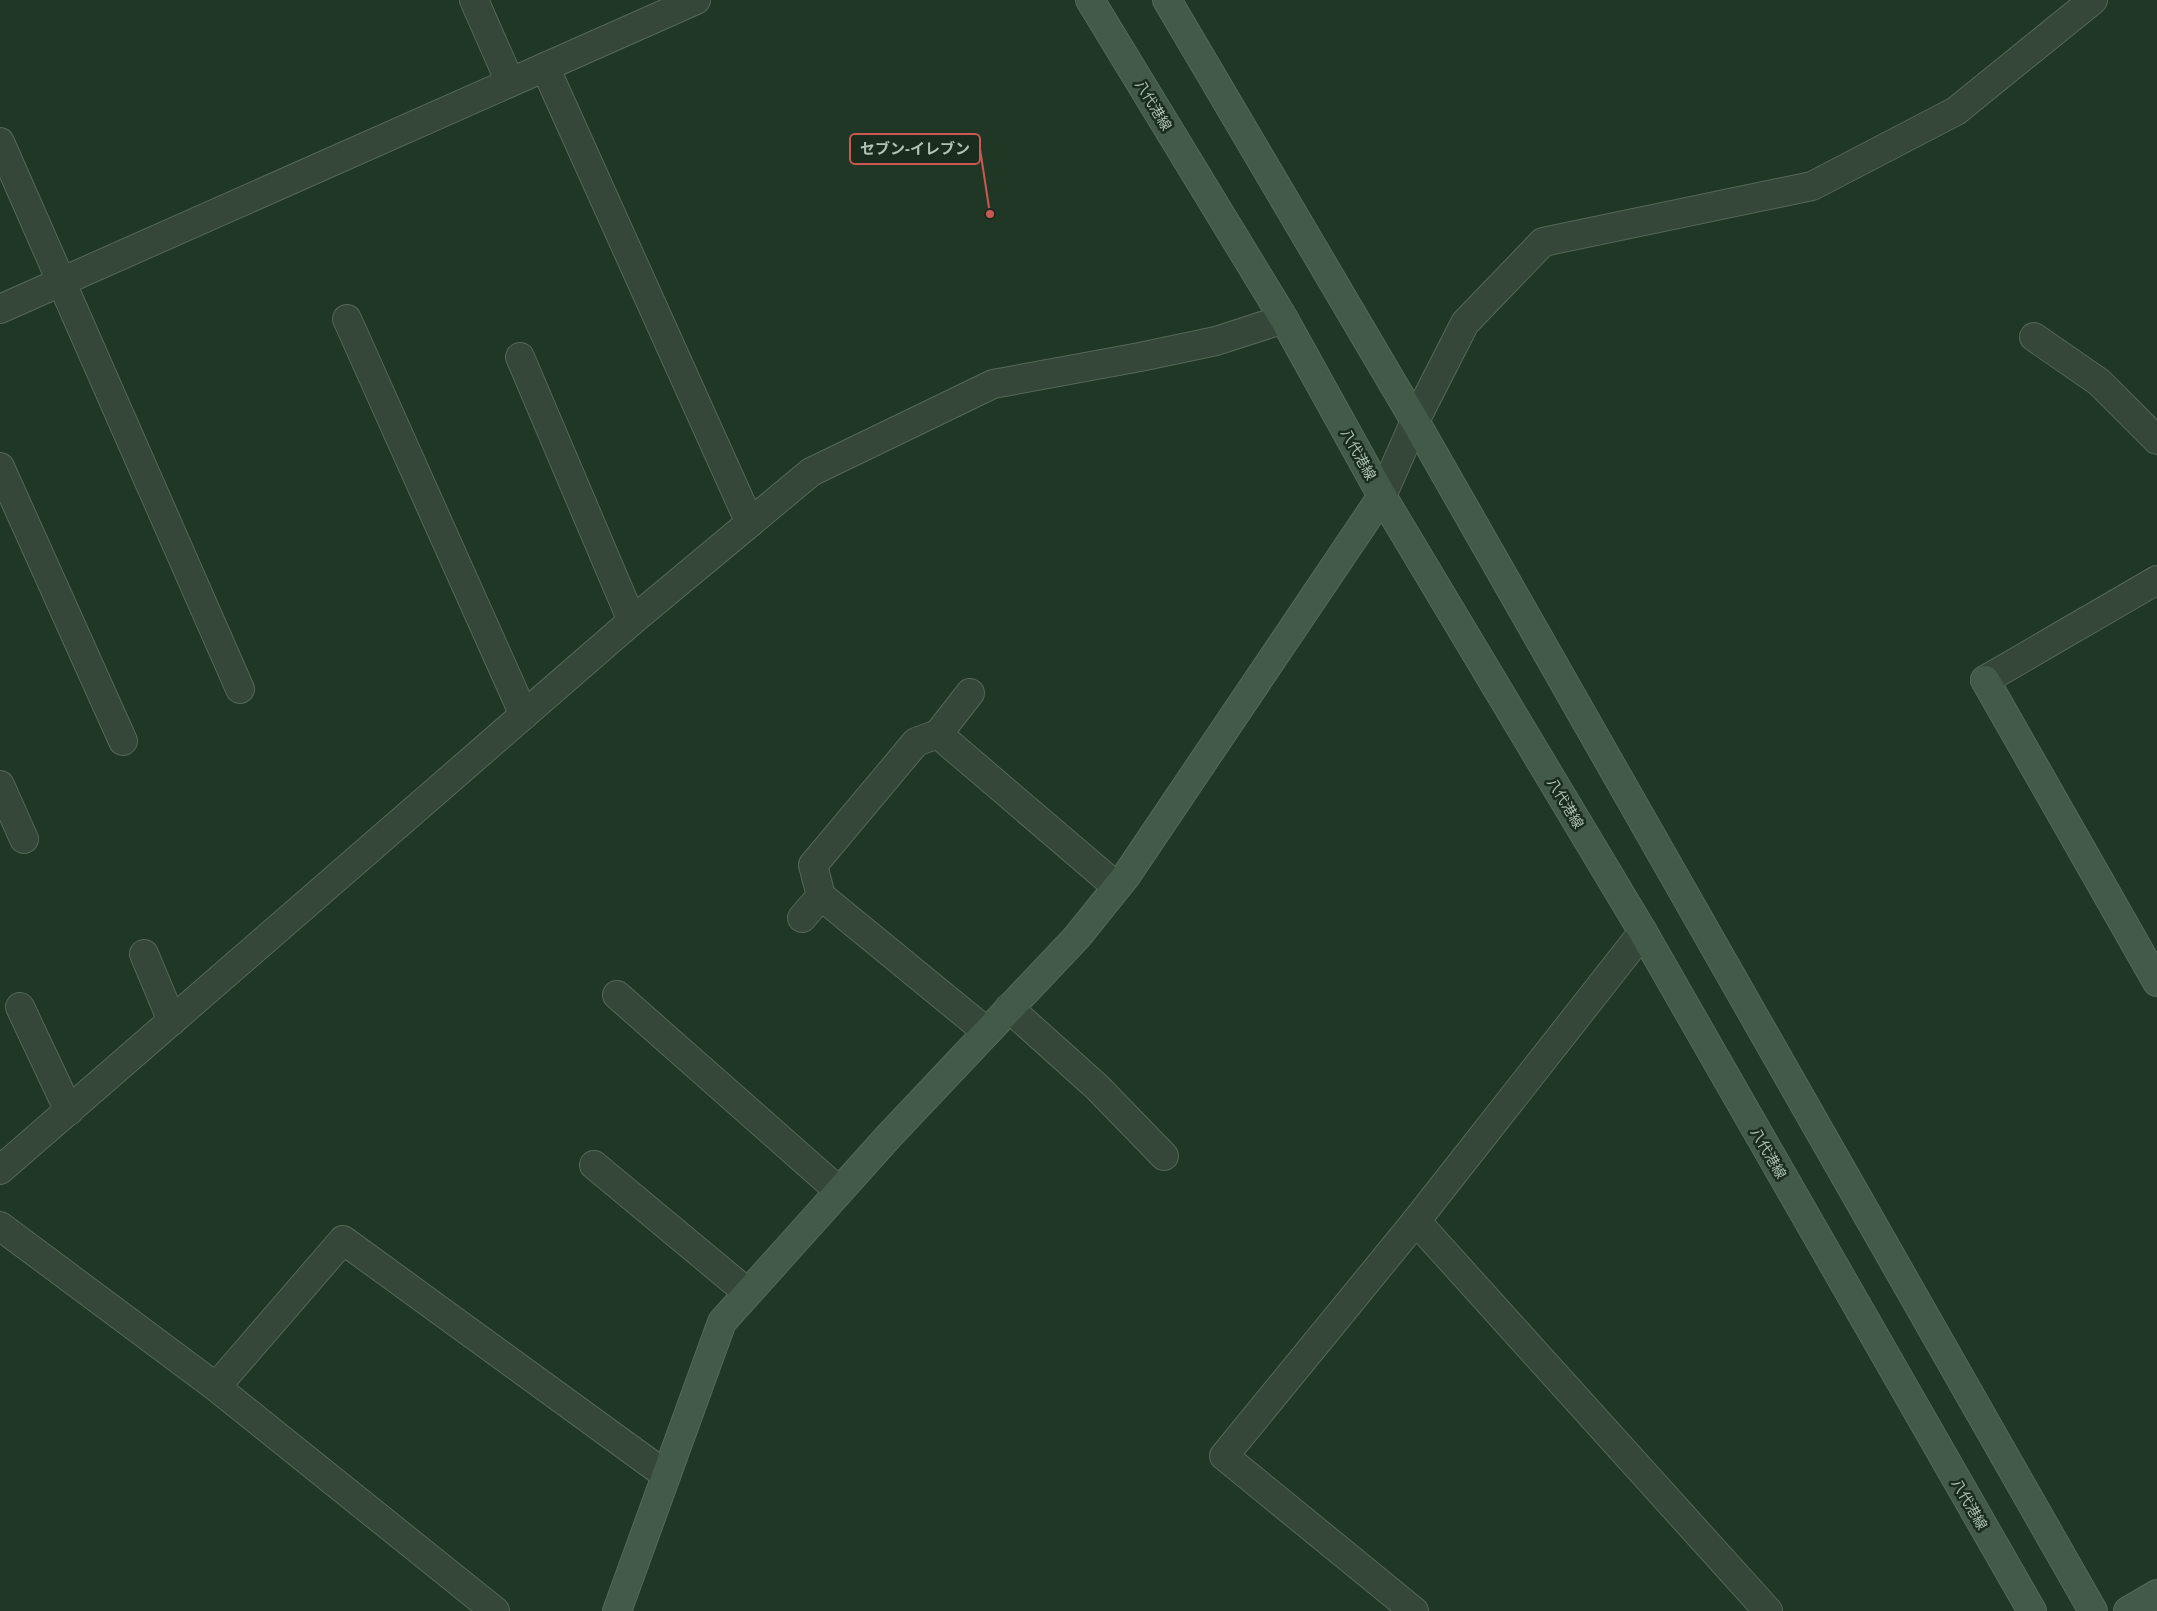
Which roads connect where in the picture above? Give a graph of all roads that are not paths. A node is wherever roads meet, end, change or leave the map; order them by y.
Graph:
1 (474, 0) edge
2 (696, 0) edge
3 (1090, 0) edge
4 (1167, 0) edge
5 (2093, 0) edge
6 (545, 67) junction
7 (510, 82) junction
8 (0, 142) edge
9 (61, 281) junction
10 (0, 309) edge
11 (347, 319) dead end
12 (1284, 319) junction
13 (2034, 337) dead end
14 (520, 356) dead end
15 (1414, 422) junction
16 (2157, 440) edge
17 (0, 467) edge
18 (1382, 496) junction
19 (750, 523) junction
20 (2157, 580) edge
21 (632, 621) junction
22 (1984, 680) joint
23 (240, 689) dead end
24 (970, 693) dead end
25 (524, 716) junction
26 (938, 734) junction
27 (123, 741) dead end
28 (0, 786) edge
29 (24, 839) dead end
30 (1117, 887) junction
31 (821, 896) junction
32 (802, 918) dead end
33 (1643, 932) junction
34 (144, 954) dead end
35 (2157, 982) edge
36 (617, 995) dead end
37 (20, 1007) dead end
38 (1009, 1008) junction
39 (172, 1021) junction
40 (987, 1032) junction
41 (69, 1110) junction
42 (1164, 1156) dead end
43 (594, 1165) dead end
44 (1, 1167) edge
45 (839, 1191) junction
46 (1416, 1221) junction
47 (0, 1226) edge
48 (748, 1293) junction
49 (216, 1387) junction
50 (666, 1475) junction
51 (2157, 1594) edge
52 (495, 1611) edge
53 (617, 1611) edge
54 (1414, 1611) edge
55 (1768, 1611) edge
56 (2032, 1611) edge
57 (2093, 1611) edge
58 (2128, 1611) edge

1 - 7 street
2 - 6 street
3 - 12 main road, 八代港線
4 - 15 main road
5 - 15 street
6 - 7 street
6 - 19 street
7 - 9 street
8 - 9 street
9 - 10 street
9 - 23 street
11 - 25 street
12 - 18 main road, 八代港線
12 - 19 street
13 - 16 street
14 - 21 street
15 - 18 street
15 - 57 main road
17 - 27 street
18 - 30 main road
18 - 33 main road, 八代港線
19 - 21 street
20 - 22 street
21 - 25 street
22 - 35 main road
24 - 26 street
25 - 39 street
26 - 30 street
26 - 31 street
28 - 29 street
30 - 38 main road
31 - 32 street
31 - 40 street
33 - 46 street
33 - 56 main road, 八代港線
34 - 39 street
36 - 45 street
37 - 41 street
38 - 40 main road
38 - 42 street
39 - 41 street
40 - 45 main road
41 - 44 street
43 - 48 street
45 - 48 main road
46 - 54 street
46 - 55 street
47 - 49 street
48 - 50 main road
49 - 50 street
49 - 52 street
50 - 53 main road
51 - 58 main road

